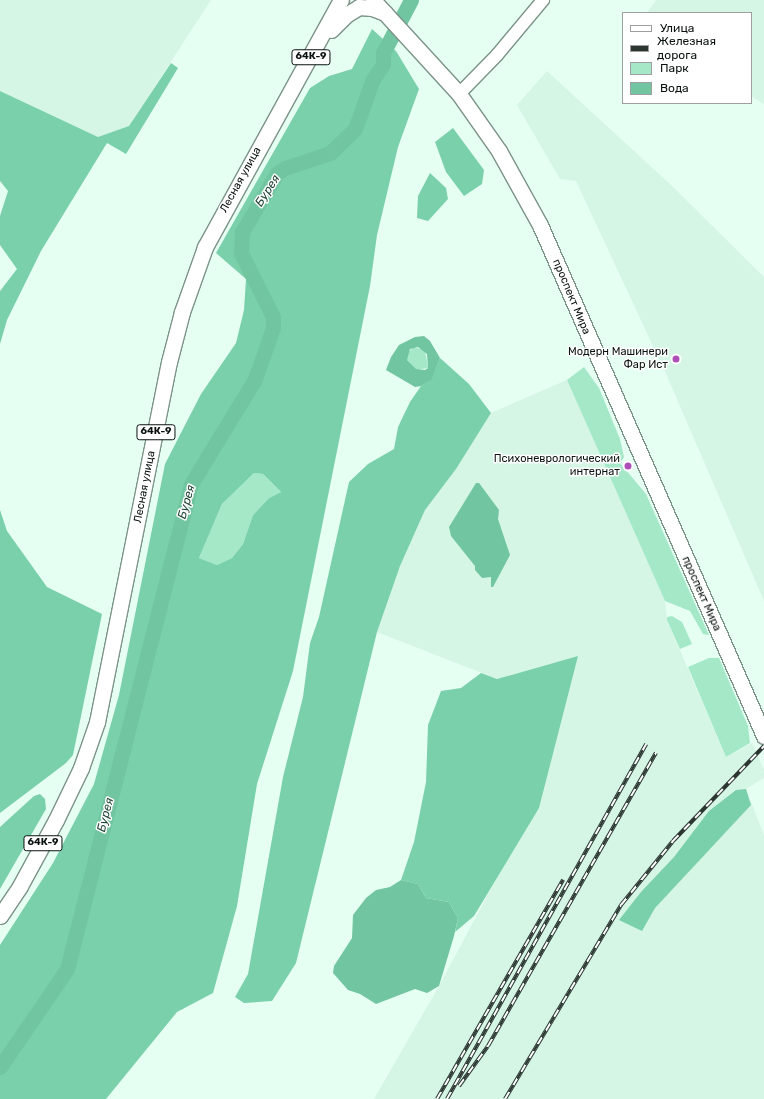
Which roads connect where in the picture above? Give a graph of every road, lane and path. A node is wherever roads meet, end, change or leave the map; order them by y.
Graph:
1 (335, 0) edge
2 (341, 0) edge
3 (373, 0) edge
4 (543, 0) edge
5 (388, 16) junction
6 (333, 18) junction
7 (319, 43) junction
8 (459, 94) junction
9 (764, 736) edge
10 (0, 916) edge

1 - 6 main road
2 - 6 main road, Лесная улица / 64К-9
3 - 5 main road, проспект Мира
4 - 8 street
5 - 7 main road
5 - 8 main road, проспект Мира
6 - 7 main road, Лесная улица / 64К-9
7 - 10 main road, Лесная улица / 64К-9
8 - 9 main road, проспект Мира

